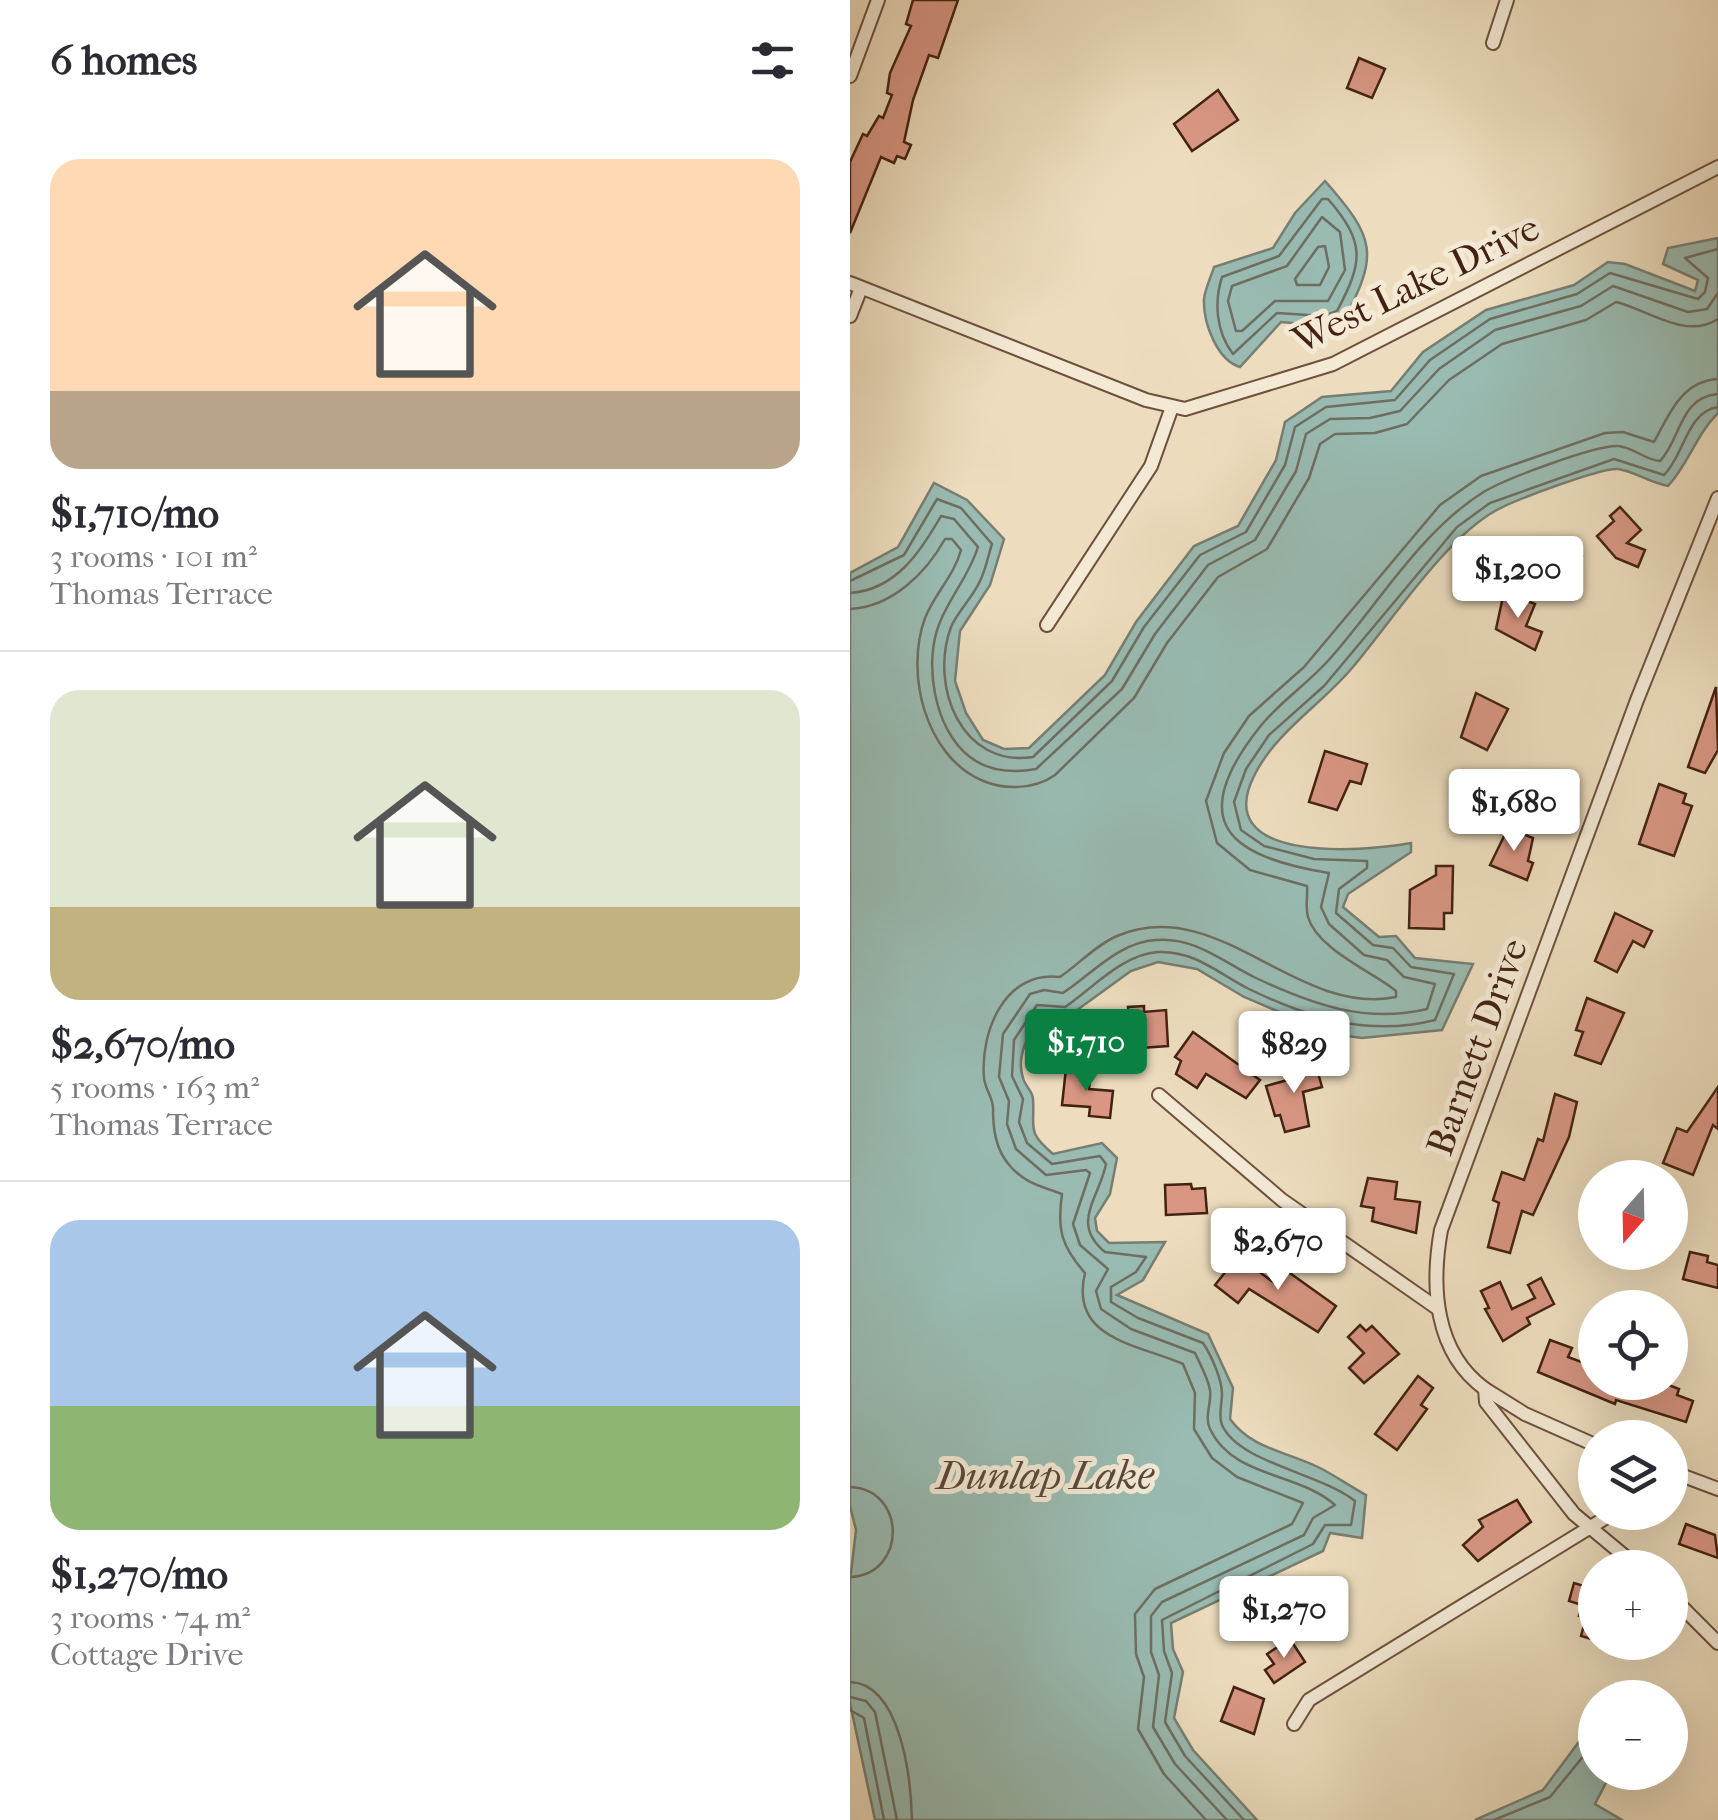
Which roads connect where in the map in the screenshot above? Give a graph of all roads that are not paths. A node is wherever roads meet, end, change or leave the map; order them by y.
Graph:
1 (878, 0) edge
2 (1507, 0) edge
3 (1493, 43) dead end
4 (850, 76) edge
5 (1718, 167) edge
6 (856, 286) edge
7 (850, 316) edge
8 (1172, 407) junction
9 (1718, 498) edge
10 (1046, 625) dead end
11 (1159, 1095) dead end
12 (1437, 1308) junction
13 (1485, 1389) junction
14 (1578, 1438) edge
15 (1688, 1480) edge
16 (1718, 1490) edge
17 (1578, 1514) edge
18 (1585, 1530) edge
19 (1594, 1530) edge
20 (1617, 1550) edge
21 (1688, 1613) edge
22 (1718, 1643) edge
23 (1294, 1724) dead end

1 - 4 street
2 - 3 street
5 - 8 street, West Lake Drive
6 - 7 street
6 - 8 street
8 - 10 street
9 - 12 street, Barnett Drive
11 - 12 street
12 - 13 street, Barnett Drive
13 - 14 street
13 - 17 street, Barnett Drive
15 - 16 street
18 - 23 street
19 - 20 street, Barnett Drive
21 - 22 street

